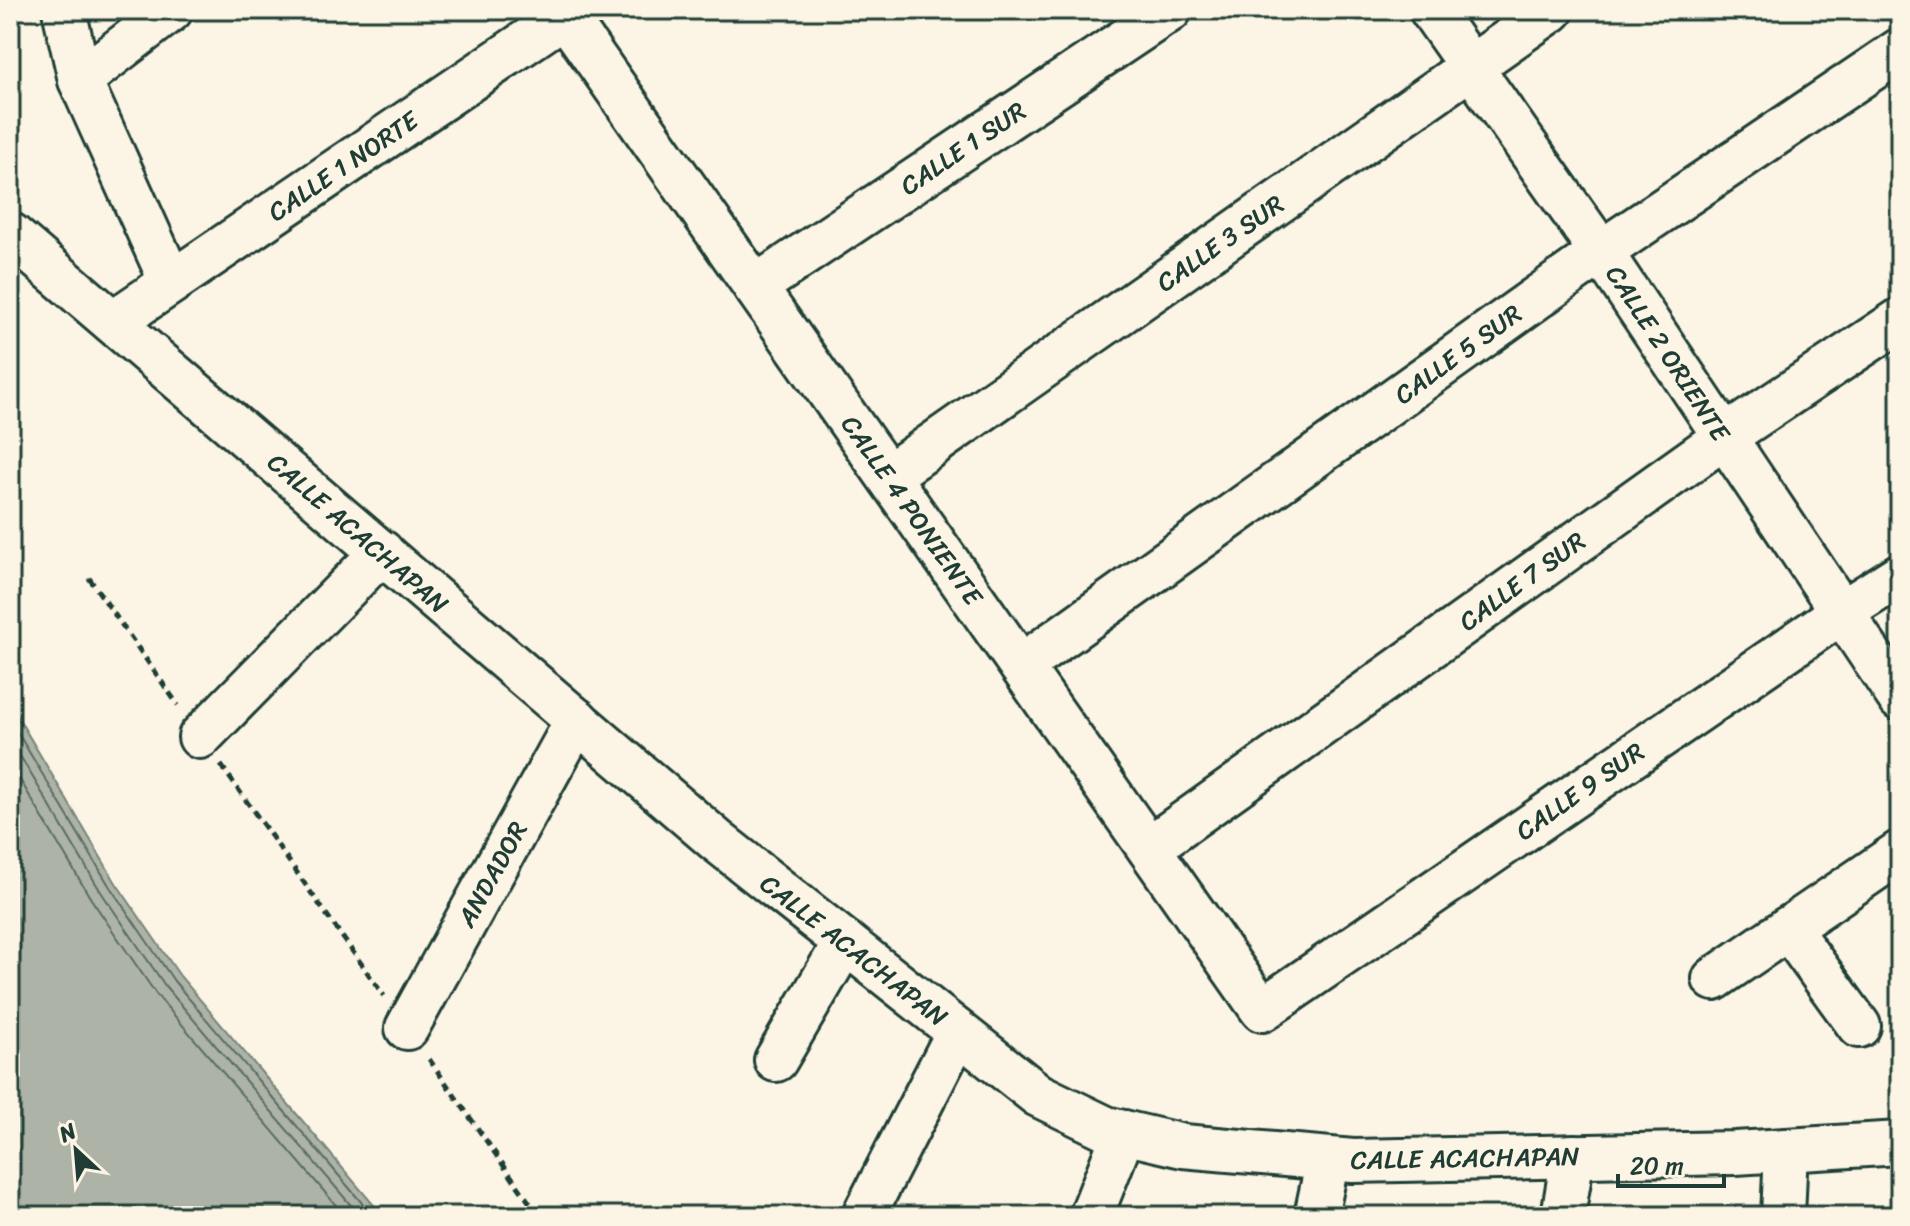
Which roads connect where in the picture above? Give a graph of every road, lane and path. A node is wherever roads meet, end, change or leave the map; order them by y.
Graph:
1 (64, 10) edge
2 (171, 10) edge
3 (1170, 10) edge
4 (1431, 10) edge
5 (1552, 10) edge
6 (567, 12) edge
7 (1900, 50) edge
8 (1470, 67) junction
9 (80, 80) junction
10 (10, 234) edge
11 (1601, 252) junction
12 (171, 282) junction
13 (755, 287) junction
14 (1900, 320) edge
15 (113, 322) junction
16 (1723, 438) junction
17 (888, 476) junction
18 (382, 552) junction
19 (1900, 575) edge
20 (89, 578) dead end
21 (1842, 612) junction
22 (1021, 666) junction
23 (1900, 699) edge
24 (577, 720) junction
25 (200, 737) junction
26 (1149, 848) junction
27 (1900, 852) edge
28 (1788, 928) junction
29 (845, 942) junction
30 (1714, 979) dead end
31 (1262, 1010) joint
32 (1859, 1026) dead end
33 (407, 1028) junction
34 (958, 1032) junction
35 (776, 1060) dead end
36 (1124, 1132) junction
37 (1900, 1143) edge
38 (1786, 1150) junction
39 (1573, 1156) junction
40 (1328, 1159) junction
41 (866, 1211) dead end
42 (539, 1216) edge
43 (1091, 1216) edge
44 (1316, 1216) edge
45 (1563, 1216) edge
46 (1783, 1216) edge

1 - 9 street
2 - 9 street
3 - 13 street, CALLE 1 SUR
4 - 8 street, CALLE 2 ORIENTE
5 - 8 street, CALLE 3 SUR
6 - 12 street, CALLE 1 NORTE
6 - 13 street, CALLE 4 PONIENTE
7 - 11 street, CALLE 5 SUR
8 - 11 street, CALLE 2 ORIENTE
8 - 17 street, CALLE 3 SUR
9 - 12 street
10 - 15 street, CALLE ACACHAPAN
11 - 16 street, CALLE 2 ORIENTE
11 - 22 street, CALLE 5 SUR
12 - 15 street, CALLE 1 NORTE
13 - 17 street, CALLE 4 PONIENTE
14 - 16 street, CALLE 7 SUR
15 - 18 street, CALLE ACACHAPAN
16 - 21 street, CALLE 2 ORIENTE
16 - 26 street, CALLE 7 SUR
17 - 22 street, CALLE 4 PONIENTE
18 - 24 street, CALLE ACACHAPAN
18 - 25 street
19 - 21 street, CALLE 9 SUR
20 - 25 path
21 - 23 street, CALLE 2 ORIENTE
21 - 31 street, CALLE 9 SUR
22 - 26 street, CALLE 4 PONIENTE
24 - 29 street, CALLE ACACHAPAN
24 - 33 street, ANDADOR
25 - 33 path
26 - 31 street, CALLE 4 PONIENTE
27 - 28 street
28 - 30 street
28 - 32 street
29 - 34 street, CALLE ACACHAPAN
29 - 35 street
33 - 42 path
34 - 36 street, CALLE ACACHAPAN
34 - 41 street
36 - 40 street, CALLE ACACHAPAN
36 - 43 street
37 - 38 street, CALLE ACACHAPAN
38 - 39 street, CALLE ACACHAPAN
38 - 46 street
39 - 40 street, CALLE ACACHAPAN
39 - 45 street
40 - 44 street

